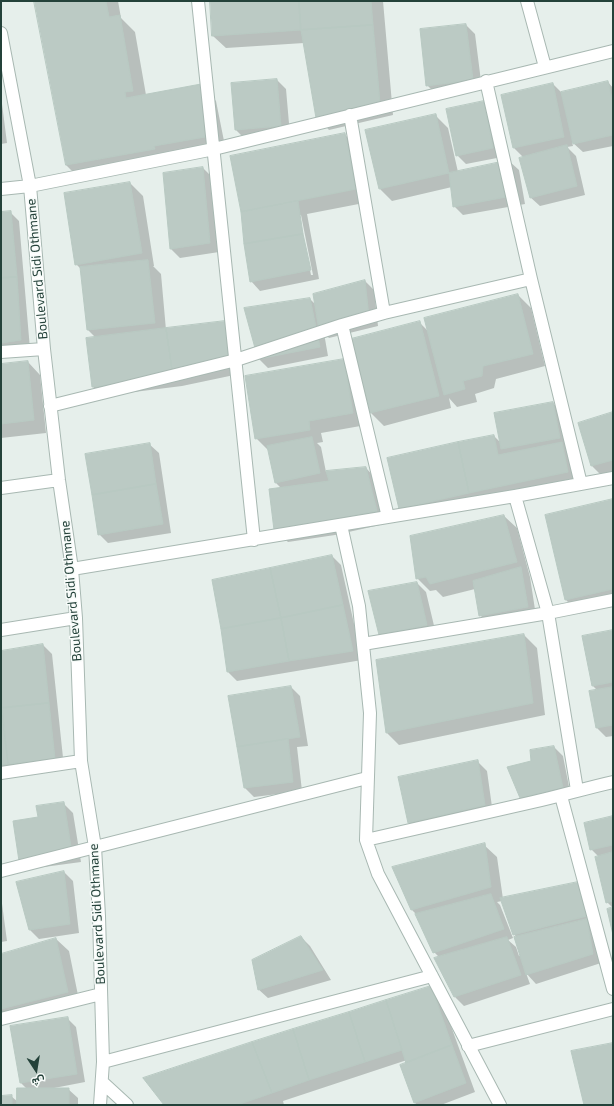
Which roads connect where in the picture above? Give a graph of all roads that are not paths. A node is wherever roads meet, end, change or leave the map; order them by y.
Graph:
1 (198, 1) edge
2 (527, 1) edge
3 (1, 33) edge
4 (613, 51) edge
5 (545, 67) junction
6 (486, 81) junction
7 (350, 115) junction
8 (214, 149) junction
9 (30, 186) junction
10 (1, 189) edge
11 (531, 279) junction
12 (384, 313) junction
13 (342, 325) junction
14 (44, 349) junction
15 (1, 352) edge
16 (236, 360) junction
17 (50, 406) junction
18 (613, 478) edge
19 (59, 480) junction
20 (581, 484) junction
21 (1, 488) edge
22 (515, 496) junction
23 (388, 517) junction
24 (341, 525) junction
25 (254, 540) junction
26 (72, 569) junction
27 (613, 600) edge
28 (548, 613) junction
29 (76, 618) junction
30 (1, 630) edge
31 (363, 644) junction
32 (81, 761) junction
33 (1, 773) edge
34 (367, 778) junction
35 (613, 782) edge
36 (577, 790) junction
37 (561, 796) junction
38 (366, 840) junction
39 (95, 847) junction
40 (1, 871) edge
41 (432, 976) junction
42 (613, 989) edge
43 (101, 994) junction
44 (613, 1009) edge
45 (1, 1019) edge
46 (468, 1046) junction
47 (103, 1062) junction
48 (102, 1082) junction
49 (100, 1105) edge
50 (127, 1105) edge
51 (500, 1105) edge

1 - 8 street
2 - 5 street
3 - 9 street, Boulevard Sidi Othmane
4 - 5 street
5 - 6 street
6 - 7 street
6 - 11 street
7 - 8 street
7 - 12 street
8 - 9 street
8 - 16 street
9 - 10 street
9 - 14 street, Boulevard Sidi Othmane
11 - 12 street
11 - 20 street
12 - 13 street
13 - 16 street
13 - 23 street
14 - 15 street
14 - 17 street, Boulevard Sidi Othmane
16 - 17 street
16 - 25 street
17 - 19 street, Boulevard Sidi Othmane
18 - 20 street
19 - 21 street
19 - 26 street, Boulevard Sidi Othmane
20 - 22 street
22 - 23 street
22 - 28 street
23 - 24 street
24 - 25 street
24 - 31 street
25 - 26 street
26 - 29 street, Boulevard Sidi Othmane
27 - 28 street
28 - 31 street
28 - 36 street
29 - 30 street
29 - 32 street, Boulevard Sidi Othmane
31 - 34 street
32 - 33 street
32 - 39 street, Boulevard Sidi Othmane
34 - 38 street
34 - 39 street
35 - 36 street
36 - 37 street
37 - 38 street
37 - 42 street
38 - 41 street
39 - 40 street
39 - 43 street, Boulevard Sidi Othmane
41 - 46 street
41 - 47 street
43 - 45 street
43 - 47 street, Boulevard Sidi Othmane
44 - 46 street
46 - 51 street
47 - 48 street, Boulevard Sidi Othmane
48 - 49 street, Boulevard Sidi Othmane
48 - 50 street

